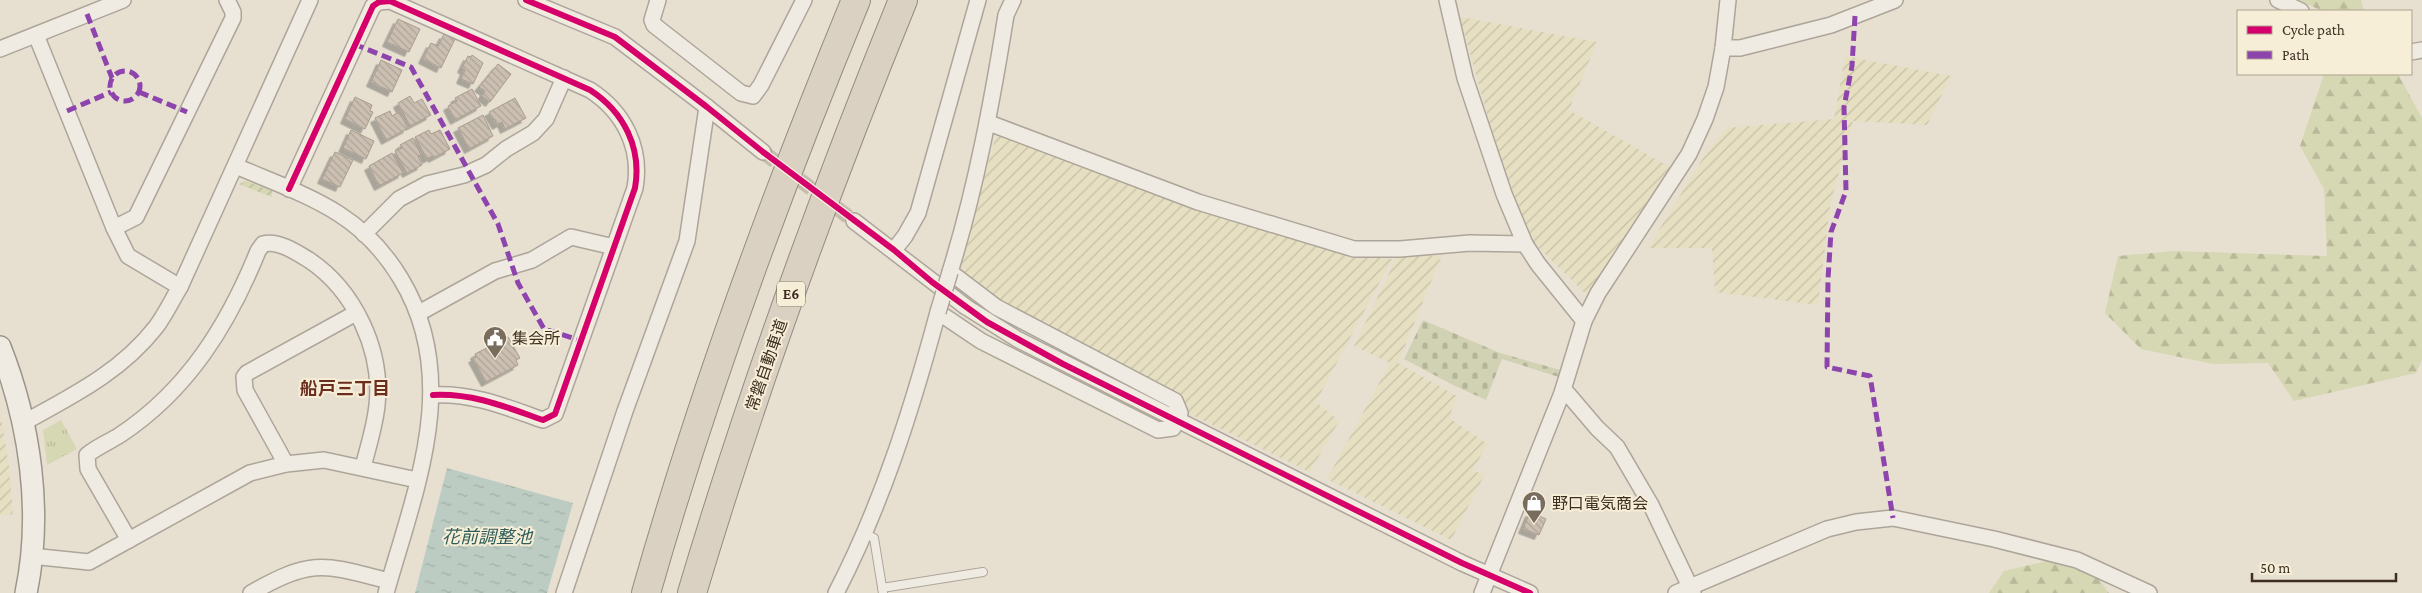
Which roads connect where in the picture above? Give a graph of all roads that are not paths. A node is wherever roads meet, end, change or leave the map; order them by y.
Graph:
1 (123, 0) edge
2 (227, 0) edge
3 (310, 0) edge
4 (526, 0) edge
5 (658, 0) edge
6 (804, 0) edge
7 (856, 0) edge
8 (903, 0) edge
9 (978, 0) edge
10 (1013, 0) edge
11 (1447, 0) edge
12 (1728, 0) edge
13 (1895, 0) edge
14 (2278, 0) edge
15 (2299, 10) edge
16 (36, 34) junction
17 (1723, 48) junction
18 (0, 49) edge
19 (564, 78) junction
20 (707, 107) junction
21 (989, 123) junction
22 (763, 152) tunnel mouth
23 (236, 166) junction
24 (289, 189) junction
25 (854, 221) tunnel mouth
26 (114, 228) junction
27 (364, 234) junction
28 (1525, 244) junction
29 (614, 247) junction
30 (894, 250) junction
31 (950, 272) junction
32 (180, 287) junction
33 (938, 312) junction
34 (356, 313) junction
35 (419, 313) junction
36 (1584, 321) junction
37 (0, 347) edge
38 (1562, 393) junction
39 (433, 395) junction
40 (1177, 421) junction
41 (23, 423) junction
42 (286, 464) junction
43 (363, 468) junction
44 (417, 480) junction
45 (864, 533) junction
46 (129, 540) junction
47 (32, 556) junction
48 (983, 572) dead end
49 (1490, 575) junction
50 (388, 587) edge
51 (882, 590) edge
52 (1692, 590) edge
53 (26, 593) edge
54 (250, 593) edge
55 (564, 593) edge
56 (646, 593) edge
57 (692, 593) edge
58 (836, 593) edge
59 (1482, 593) edge
60 (1530, 593) edge
61 (1676, 593) edge
62 (2149, 593) edge

1 - 16 street
2 - 26 street
3 - 23 street
4 - 20 street
5 - 6 street
7 - 56 highway
8 - 57 highway, 常磐自動車道 / E6
9 - 30 street
10 - 21 street
11 - 28 street
12 - 17 street
13 - 17 street
14 - 15 street
16 - 18 street
16 - 26 street
17 - 36 street
19 - 24 street
19 - 27 street
19 - 29 street
20 - 22 street
20 - 55 street
21 - 28 street
21 - 31 street
23 - 24 street
23 - 32 street
24 - 27 street
25 - 30 street
26 - 32 street
27 - 35 street
28 - 36 street
29 - 35 street
29 - 39 street
30 - 40 street
31 - 33 street, bridge
31 - 40 street
32 - 41 street
33 - 40 street
33 - 45 street
34 - 42 street
34 - 43 street
34 - 46 street
35 - 39 street
36 - 38 street
37 - 41 street
38 - 49 street
38 - 52 street
39 - 44 street
40 - 49 street
41 - 47 street
42 - 43 street
42 - 46 street
43 - 44 street
44 - 50 street
45 - 51 lane
45 - 58 street
46 - 47 street
47 - 53 street
48 - 51 lane
49 - 59 street
49 - 60 street
50 - 54 street
52 - 61 street
52 - 62 street

